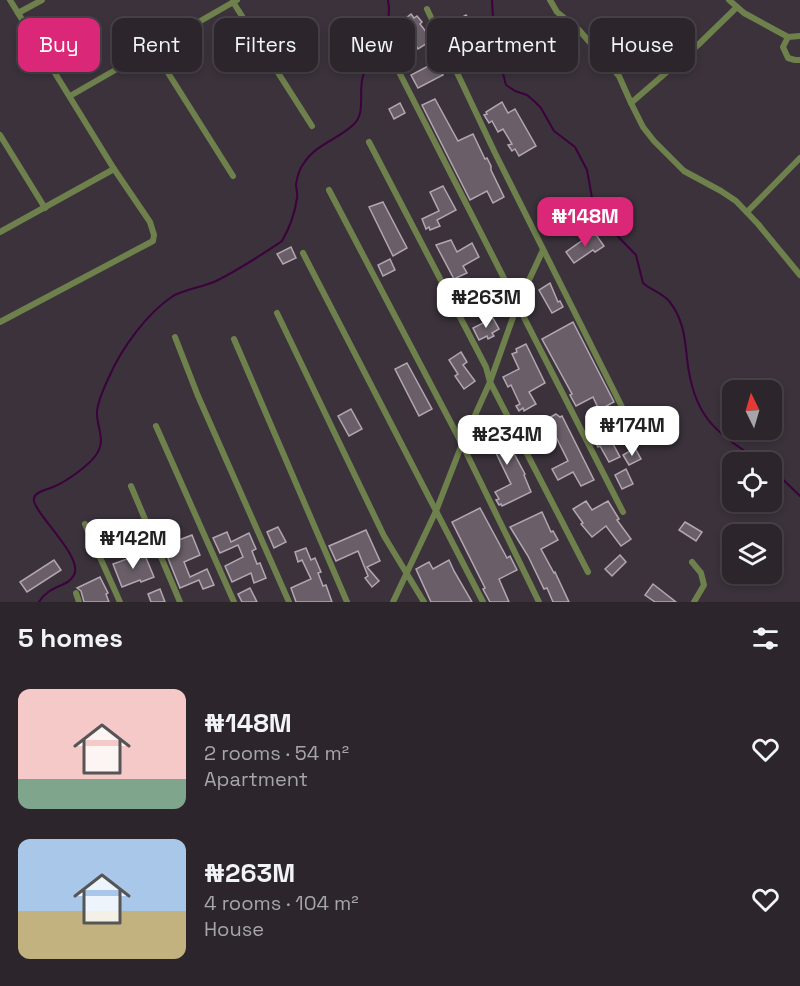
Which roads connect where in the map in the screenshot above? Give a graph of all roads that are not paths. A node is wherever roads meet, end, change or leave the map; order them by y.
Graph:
1 (10, 0) edge
2 (42, 0) edge
3 (550, 0) edge
4 (729, 0) edge
5 (235, 1) edge
6 (737, 8) junction
7 (427, 9) dead end
8 (18, 13) junction
9 (202, 20) edge
10 (774, 30) junction
11 (800, 35) edge
12 (788, 37) junction
13 (783, 47) junction
14 (800, 60) edge
15 (112, 72) edge
16 (167, 72) edge
17 (399, 72) edge
18 (70, 96) junction
19 (630, 103) junction
20 (312, 126) dead end
21 (0, 135) edge
22 (369, 142) dead end
23 (800, 158) edge
24 (114, 169) junction
25 (233, 176) dead end
26 (329, 190) dead end
27 (45, 208) junction
28 (747, 212) junction
29 (0, 232) edge
30 (543, 250) junction
31 (303, 253) dead end
32 (800, 275) edge
33 (517, 306) junction
34 (277, 313) dead end
35 (0, 322) edge
36 (175, 337) dead end
37 (234, 339) dead end
38 (490, 382) junction
39 (624, 411) dead end
40 (156, 426) dead end
41 (462, 444) junction
42 (131, 486) dead end
43 (436, 511) junction
44 (623, 512) dead end
45 (85, 524) dead end
46 (692, 562) dead end
47 (588, 572) dead end
48 (407, 574) junction
49 (76, 593) dead end
50 (80, 602) edge
51 (120, 602) edge
52 (180, 602) edge
53 (234, 602) edge
54 (289, 602) edge
55 (347, 602) edge
56 (393, 602) edge
57 (424, 602) edge
58 (483, 602) edge
59 (538, 602) edge
60 (693, 602) edge

1 - 8 street
2 - 8 street
3 - 19 street
4 - 6 street
5 - 9 street
5 - 20 street
6 - 10 street
6 - 19 street
7 - 30 street
8 - 18 street
10 - 12 street
10 - 13 street
11 - 12 street
12 - 13 street
13 - 14 street
15 - 18 street
16 - 25 street
17 - 33 street
18 - 24 street
19 - 28 street
21 - 27 street
22 - 38 street
23 - 28 street
24 - 27 street
24 - 35 street
26 - 41 street
27 - 29 street
28 - 32 street
30 - 33 street
30 - 39 street
31 - 43 street
33 - 38 street
33 - 44 street
34 - 48 street
36 - 54 street
37 - 55 street
38 - 41 street
38 - 47 street
40 - 53 street
41 - 43 street
41 - 59 street
42 - 52 street
43 - 48 street
43 - 58 street
45 - 51 street
46 - 60 street
48 - 56 street
48 - 57 street
49 - 50 street

